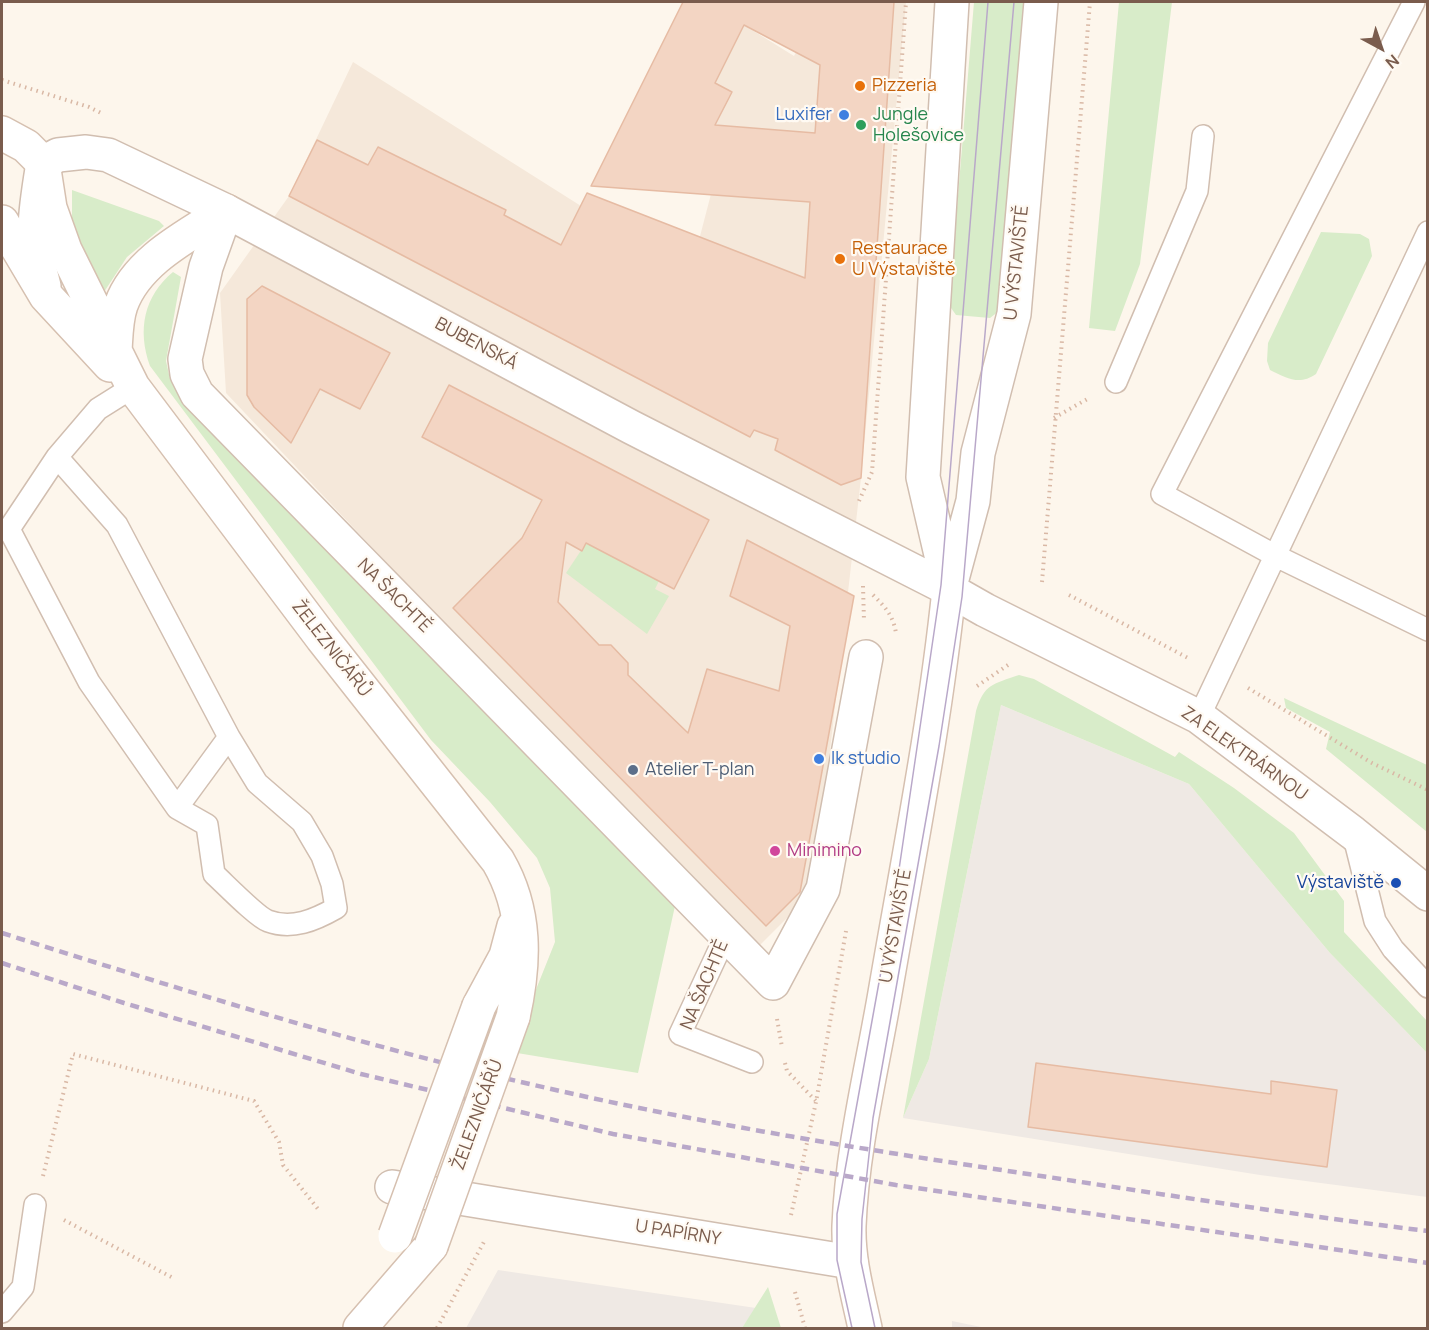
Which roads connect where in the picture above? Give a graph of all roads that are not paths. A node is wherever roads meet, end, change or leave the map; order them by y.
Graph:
1 (952, 2) edge
2 (1041, 2) edge
3 (1414, 2) edge
4 (2, 133) edge
5 (1203, 136) dead end
6 (43, 163) junction
7 (226, 211) junction
8 (2, 222) edge
9 (1428, 232) edge
10 (46, 296) junction
11 (115, 351) junction
12 (1116, 382) road end
13 (133, 387) junction
14 (57, 457) junction
15 (1276, 556) junction
16 (949, 590) junction
17 (1428, 630) edge
18 (866, 657) dead end
19 (1199, 717) junction
20 (229, 737) junction
21 (177, 808) junction
22 (1353, 833) junction
23 (1428, 894) edge
24 (517, 916) junction
25 (727, 933) junction
26 (1428, 987) edge
27 (752, 1062) dead end
28 (392, 1187) dead end
29 (35, 1205) road end
30 (851, 1262) junction
31 (387, 1298) junction
32 (2, 1312) edge
33 (360, 1329) edge
34 (865, 1329) edge

1 - 16 street, U VÝSTAVIŠTĚ
2 - 16 street, U VÝSTAVIŠTĚ
3 - 15 lane
4 - 6 street
5 - 12 lane
6 - 7 street, BUBENSKÁ
6 - 10 street
6 - 11 street, ŽELEZNIČÁŘŮ
7 - 11 street
7 - 16 street, BUBENSKÁ
7 - 25 street, NA ŠACHTĚ
8 - 10 street, ŽELEZNIČÁŘŮ
9 - 15 lane
10 - 13 street, ŽELEZNIČÁŘŮ
11 - 13 street, ŽELEZNIČÁŘŮ
13 - 14 lane
13 - 24 street, ŽELEZNIČÁŘŮ
14 - 20 lane
14 - 21 lane
15 - 17 lane
15 - 19 lane
16 - 19 street, ZA ELEKTRÁRNOU
16 - 30 street, U VÝSTAVIŠTĚ
18 - 25 street, NA ŠACHTĚ
19 - 22 street, ZA ELEKTRÁRNOU
20 - 21 lane
20 - 21 lane
22 - 23 street, ZA ELEKTRÁRNOU
22 - 26 lane
24 - 31 street, ŽELEZNIČÁŘŮ, bridge
24 - 31 street, ŽELEZNIČÁŘŮ, bridge
25 - 27 lane, NA ŠACHTĚ
28 - 30 street, U PAPÍRNY
29 - 32 lane
30 - 34 street, U VÝSTAVIŠTĚ
31 - 33 street, ŽELEZNIČÁŘŮ

